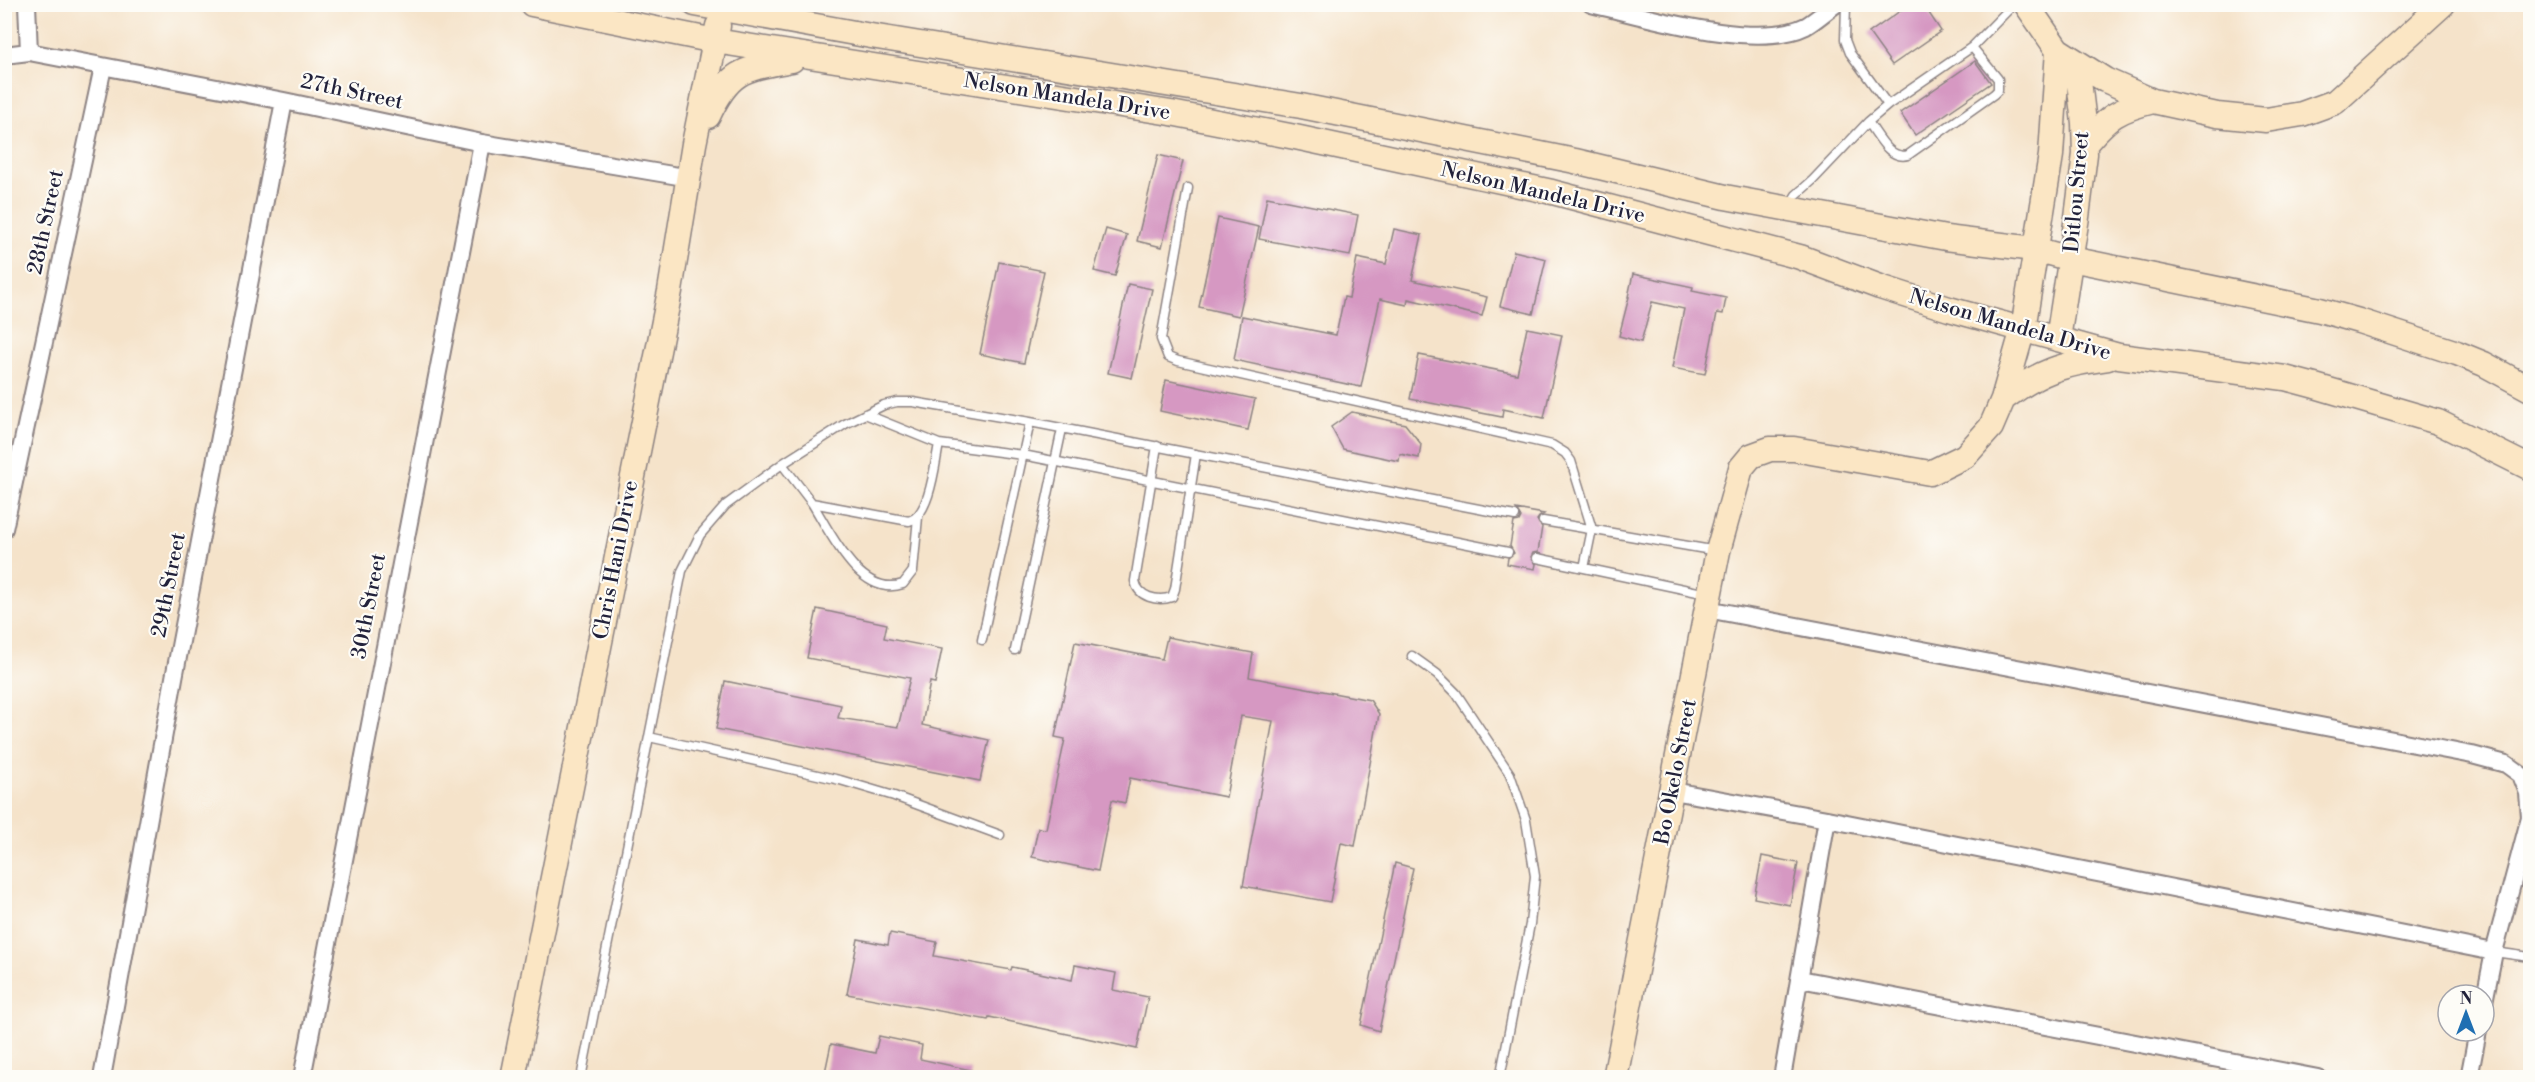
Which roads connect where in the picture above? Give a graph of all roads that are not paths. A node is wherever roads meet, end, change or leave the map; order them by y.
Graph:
1 (27, 4) edge
2 (532, 4) edge
3 (695, 4) edge
4 (1836, 4) edge
5 (1846, 4) edge
6 (2014, 4) edge
7 (2026, 4) edge
8 (2443, 4) edge
9 (1597, 5) edge
10 (722, 9) junction
11 (715, 41) junction
12 (1972, 47) junction
13 (2058, 50) junction
14 (29, 52) junction
15 (4, 55) edge
16 (809, 57) junction
17 (103, 67) junction
18 (284, 101) junction
19 (2153, 101) junction
20 (1888, 105) junction
21 (1868, 122) junction
22 (482, 143) junction
23 (694, 144) junction
24 (2085, 144) junction
25 (690, 178) junction
26 (1188, 189) dead end
27 (1788, 208) junction
28 (2034, 249) junction
29 (2071, 259) junction
30 (2023, 329) junction
31 (2058, 339) junction
32 (2119, 356) junction
33 (2530, 389) edge
34 (2003, 399) junction
35 (866, 414) junction
36 (1030, 422) junction
37 (1062, 429) junction
38 (939, 444) junction
39 (1157, 446) junction
40 (1023, 454) junction
41 (1196, 454) junction
42 (1055, 461) junction
43 (782, 464) junction
44 (1741, 468) joint
45 (2530, 468) edge
46 (1151, 480) junction
47 (1190, 488) junction
48 (812, 503) junction
49 (1515, 516) dead end
50 (918, 517) junction
51 (1543, 521) dead end
52 (4, 529) edge
53 (1592, 530) junction
54 (1718, 551) junction
55 (1509, 552) dead end
56 (1537, 558) dead end
57 (1584, 568) junction
58 (1708, 602) junction
59 (982, 640) dead end
60 (1015, 650) dead end
61 (1412, 656) dead end
62 (648, 737) junction
63 (1673, 791) junction
64 (1827, 819) junction
65 (1000, 835) dead end
66 (2494, 952) junction
67 (2530, 957) edge
68 (1800, 980) junction
69 (2488, 983) edge
70 (2476, 1043) edge
71 (102, 1077) edge
72 (302, 1077) edge
73 (513, 1077) edge
74 (581, 1077) edge
75 (1500, 1077) edge
76 (1616, 1077) edge
77 (1782, 1077) edge
78 (2318, 1077) edge
79 (2469, 1077) edge

1 - 14 street
2 - 11 main road, Nelson Mandela Drive
3 - 10 main road, Nelson Mandela Drive
4 - 9 street
5 - 20 lane
6 - 12 lane
7 - 13 main road, Ditlou Street
8 - 19 main road
10 - 11 main road, Chris Hani Drive
10 - 27 main road, Nelson Mandela Drive
11 - 16 main road, Nelson Mandela Drive
11 - 23 main road, Chris Hani Drive
12 - 20 lane
12 - 21 lane
13 - 19 main road
13 - 24 main road, Ditlou Street
13 - 28 main road, Ditlou Street
14 - 15 street, 27th Street
14 - 17 street, 27th Street
16 - 23 main road
16 - 30 main road, Nelson Mandela Drive
17 - 18 street, 27th Street
17 - 52 street, 28th Street
18 - 22 street, 27th Street
18 - 71 street, 29th Street
19 - 24 main road
20 - 21 lane
21 - 27 lane
22 - 25 street, 27th Street
22 - 72 street, 30th Street
23 - 25 main road, Chris Hani Drive
24 - 29 main road, Ditlou Street
25 - 73 main road, Chris Hani Drive
26 - 53 lane
27 - 28 main road, Nelson Mandela Drive
28 - 29 main road, Nelson Mandela Drive
28 - 30 main road, Ditlou Street
29 - 31 main road, Ditlou Street
29 - 33 main road, Nelson Mandela Drive
30 - 31 main road, Nelson Mandela Drive
30 - 34 main road, Ditlou Street
31 - 32 main road, Nelson Mandela Drive
32 - 34 main road
32 - 45 main road, Nelson Mandela Drive
34 - 44 main road, Ditlou Street
35 - 36 lane
35 - 38 lane
35 - 43 lane
36 - 37 lane
36 - 40 lane
37 - 39 lane
37 - 42 lane
38 - 40 lane
38 - 50 lane
39 - 41 lane
39 - 46 lane
40 - 42 lane
40 - 59 lane
41 - 47 lane
41 - 49 lane
42 - 46 lane
42 - 60 lane
43 - 48 lane
43 - 62 lane
44 - 54 main road, Bo Okelo Street
46 - 47 lane
46 - 47 lane
47 - 55 lane
48 - 50 lane
48 - 50 lane
51 - 53 lane
53 - 54 lane
53 - 57 lane
54 - 58 main road, Bo Okelo Street
56 - 57 lane
57 - 58 lane
58 - 63 main road, Bo Okelo Street
58 - 66 street
61 - 75 lane
62 - 65 lane
62 - 74 lane
63 - 64 street
63 - 76 main road, Bo Okelo Street
64 - 66 street
64 - 68 street
66 - 67 lane
66 - 69 street
68 - 77 street
68 - 78 street
70 - 79 street

